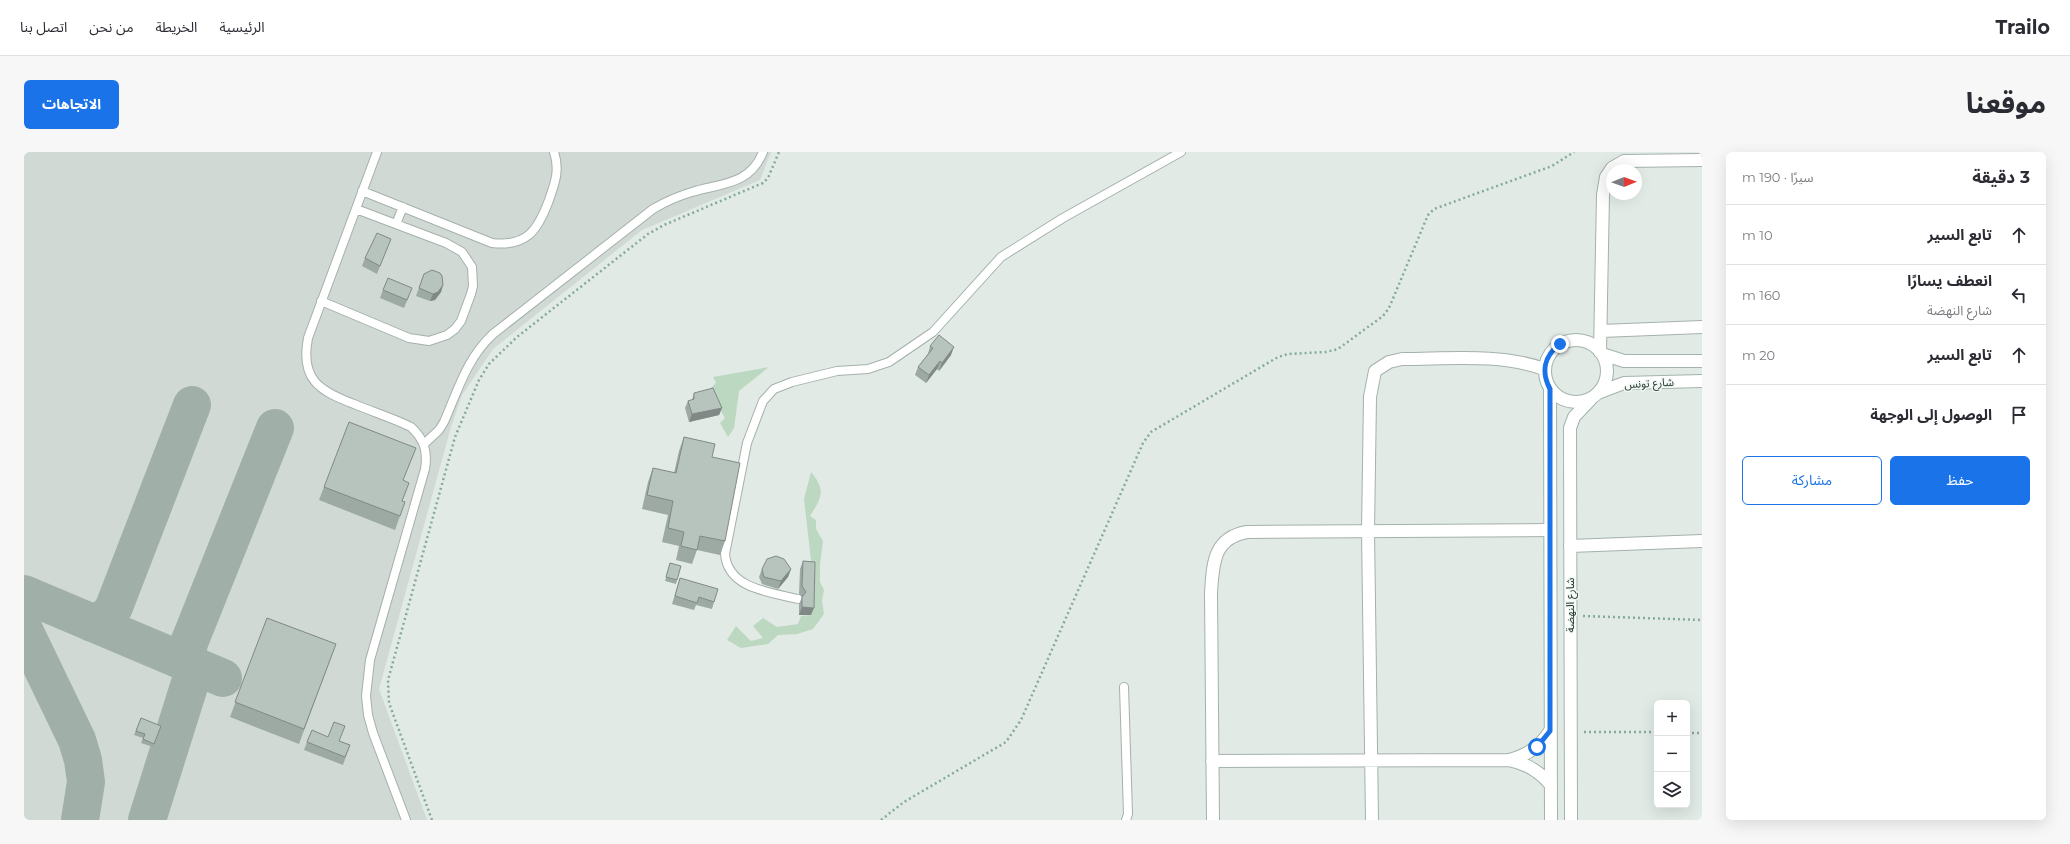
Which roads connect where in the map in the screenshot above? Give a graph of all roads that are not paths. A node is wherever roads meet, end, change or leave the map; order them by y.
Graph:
1 (377, 152) edge
2 (554, 152) edge
3 (764, 152) edge
4 (1181, 152) edge
5 (1702, 160) edge
6 (362, 190) junction
7 (403, 207) junction
8 (356, 209) junction
9 (396, 224) junction
10 (321, 302) junction
11 (1702, 327) edge
12 (1601, 331) junction
13 (1601, 353) junction
14 (1702, 361) edge
15 (1544, 369) junction
16 (1702, 381) edge
17 (1550, 389) junction
18 (1595, 396) junction
19 (424, 444) junction
20 (1550, 530) junction
21 (1368, 531) junction
22 (1702, 541) edge
23 (1570, 546) junction
24 (798, 599) dead end
25 (1124, 687) dead end
26 (1550, 731) junction
27 (1371, 760) junction
28 (1509, 760) junction
29 (1212, 761) junction
30 (1551, 785) junction
31 (406, 820) edge
32 (1126, 820) edge
33 (1213, 820) edge
34 (1372, 820) edge
35 (1551, 820) edge
36 (1571, 820) edge

1 - 6 lane
2 - 7 lane
3 - 19 lane
4 - 24 lane
5 - 12 street
6 - 7 lane
6 - 8 lane
7 - 9 lane
8 - 9 lane
8 - 10 lane
9 - 10 lane
10 - 19 lane
11 - 12 street
12 - 13 street
13 - 14 street, شارع تونس
13 - 15 street
13 - 18 street
15 - 17 street
15 - 21 street
16 - 18 street, شارع تونس
17 - 18 street
17 - 20 street, شارع النهضة
18 - 23 street, شارع النهضة
19 - 31 lane
20 - 21 street
20 - 26 street, شارع النهضة
21 - 27 street
21 - 29 street
22 - 23 street
23 - 36 street, شارع النهضة
25 - 32 lane
26 - 28 street
26 - 30 street, شارع النهضة
27 - 28 street
27 - 29 street
27 - 34 street
28 - 30 street
29 - 33 street
30 - 35 street, شارع النهضة

